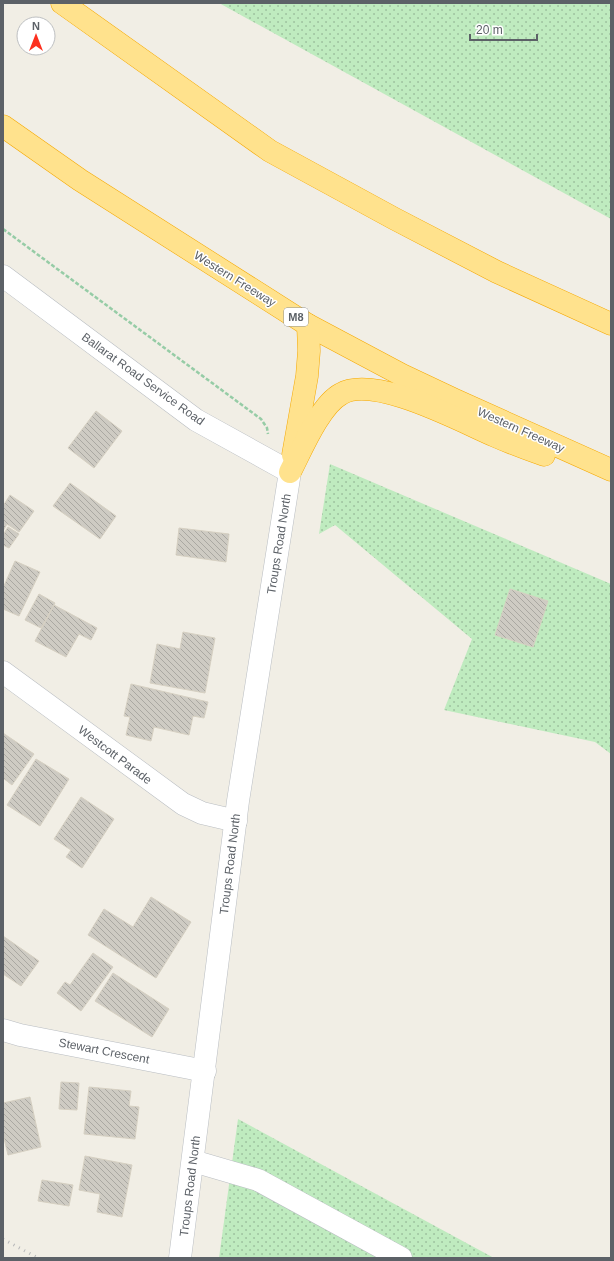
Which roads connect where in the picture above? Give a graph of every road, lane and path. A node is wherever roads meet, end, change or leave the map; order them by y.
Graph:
1 (62, 3) edge
2 (3, 126) edge
3 (3, 228) edge
4 (3, 276) edge
5 (308, 324) junction
6 (611, 324) edge
7 (271, 462) junction
8 (611, 470) edge
9 (290, 472) junction
10 (611, 481) edge
11 (3, 672) edge
12 (236, 821) junction
13 (3, 1030) edge
14 (205, 1070) junction
15 (193, 1161) junction
16 (180, 1258) edge
17 (401, 1258) edge

1 - 6 highway
2 - 5 highway, Western Freeway / M8
3 - 7 path
4 - 7 street, Ballarat Road Service Road
5 - 8 highway, Western Freeway / M8
5 - 9 highway
7 - 9 street, Ballarat Road Service Road
9 - 10 highway
9 - 12 street, Troups Road North
11 - 12 street, Westcott Parade
12 - 14 street, Troups Road North
13 - 14 street, Stewart Crescent
14 - 15 street, Troups Road North
15 - 16 street, Troups Road North
15 - 17 street

